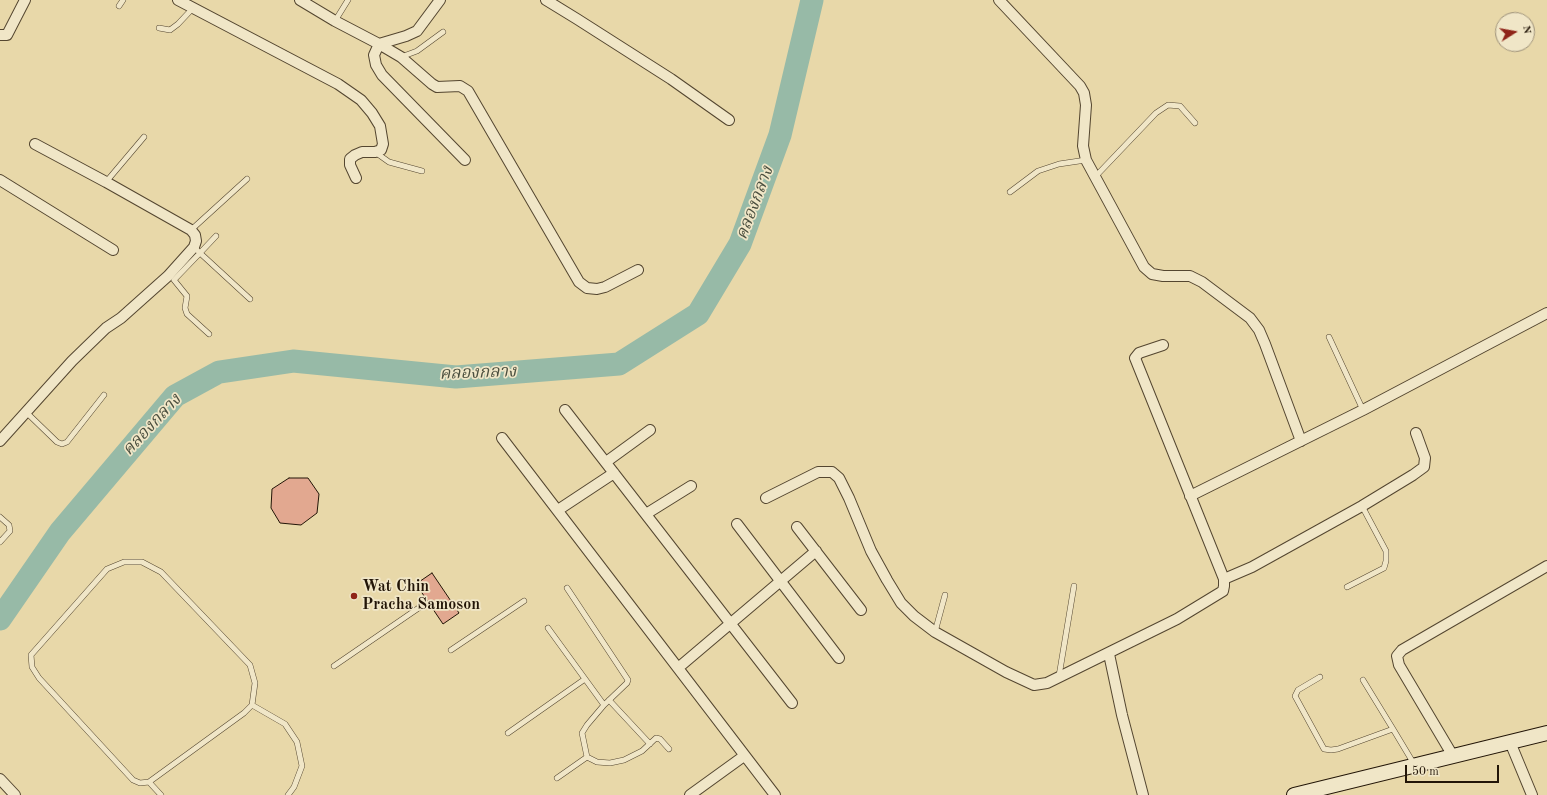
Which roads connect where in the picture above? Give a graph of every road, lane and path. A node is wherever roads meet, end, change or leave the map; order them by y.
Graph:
1 (25, 0) edge
2 (123, 0) edge
3 (178, 0) edge
4 (300, 0) edge
5 (348, 0) edge
6 (440, 0) edge
7 (546, 0) edge
8 (999, 0) edge
9 (119, 6) dead end
10 (193, 8) junction
11 (335, 21) junction
12 (159, 28) dead end
13 (443, 32) dead end
14 (0, 35) edge
15 (379, 44) junction
16 (401, 57) junction
17 (729, 120) dead end
18 (1195, 123) dead end
19 (144, 136) dead end
20 (35, 144) dead end
21 (375, 152) junction
22 (465, 160) dead end
23 (1086, 160) junction
24 (422, 171) dead end
25 (1095, 176) junction
26 (356, 178) dead end
27 (247, 179) dead end
28 (0, 180) edge
29 (106, 182) junction
30 (1010, 192) dead end
31 (191, 230) junction
32 (216, 236) dead end
33 (113, 250) dead end
34 (197, 250) junction
35 (638, 270) dead end
36 (250, 299) dead end
37 (1547, 313) edge
38 (209, 334) dead end
39 (1329, 337) dead end
40 (1163, 345) dead end
41 (104, 395) dead end
42 (565, 410) dead end
43 (1363, 410) junction
44 (26, 412) junction
45 (650, 430) dead end
46 (1416, 433) dead end
47 (502, 438) dead end
48 (0, 441) edge
49 (1301, 441) junction
50 (606, 462) junction
51 (614, 474) junction
52 (691, 486) dead end
53 (1190, 496) junction
54 (766, 498) dead end
55 (1362, 506) junction
56 (558, 510) junction
57 (646, 514) junction
58 (0, 518) edge
59 (737, 524) dead end
60 (797, 526) dead end
61 (0, 542) edge
62 (816, 551) junction
63 (1547, 566) edge
64 (1224, 579) junction
65 (781, 581) junction
66 (1074, 586) dead end
67 (1347, 587) dead end
68 (567, 588) dead end
69 (945, 595) dead end
70 (524, 601) dead end
71 (423, 605) dead end
72 (861, 610) dead end
73 (730, 623) junction
74 (548, 628) dead end
75 (935, 632) junction
76 (452, 650) dead end
77 (1109, 654) junction
78 (839, 658) dead end
79 (334, 666) dead end
80 (678, 668) junction
81 (1320, 677) dead end
82 (1059, 678) junction
83 (585, 679) junction
84 (1363, 680) dead end
85 (610, 700) junction
86 (792, 703) dead end
87 (252, 705) junction
88 (604, 706) junction
89 (1393, 729) junction
90 (1547, 732) edge
91 (508, 733) dead end
92 (1510, 742) junction
93 (650, 744) junction
94 (669, 750) dead end
95 (744, 756) junction
96 (1453, 756) junction
97 (586, 757) junction
98 (1414, 765) junction
99 (557, 778) dead end
100 (0, 780) edge
101 (149, 782) junction
102 (15, 795) edge
103 (161, 795) edge
104 (288, 795) edge
105 (690, 795) edge
106 (774, 795) edge
107 (1143, 795) edge
108 (1294, 795) edge
109 (1532, 795) edge

1 - 14 street
2 - 9 lane
3 - 10 street
4 - 11 street
5 - 11 lane
6 - 15 street
7 - 17 street
8 - 23 street
10 - 12 lane
10 - 21 street
11 - 15 street
13 - 16 lane
15 - 16 street
15 - 22 street
16 - 35 street
18 - 25 lane
19 - 29 lane
20 - 29 street
21 - 24 lane
21 - 26 street
23 - 25 street
23 - 30 lane
25 - 49 street
27 - 31 lane
28 - 33 street
29 - 31 street
31 - 34 street
32 - 34 lane
34 - 36 lane
34 - 38 lane
34 - 44 street
37 - 43 street
39 - 43 lane
40 - 53 street
41 - 44 lane
42 - 50 street
43 - 49 street
44 - 48 street
45 - 50 street
46 - 55 street
47 - 56 street
49 - 53 street
50 - 51 street
51 - 56 street
51 - 57 street
52 - 57 street
53 - 64 street
54 - 75 street
55 - 64 street
55 - 67 lane
56 - 80 street
57 - 73 street
58 - 61 lane
59 - 65 street
60 - 62 street
62 - 65 street
62 - 72 street
63 - 96 street
64 - 77 street
65 - 73 street
65 - 78 street
66 - 82 lane
68 - 85 lane
69 - 75 lane
70 - 76 lane
71 - 79 lane
73 - 80 street
73 - 86 street
74 - 83 lane
75 - 82 street
77 - 82 street
77 - 107 street
80 - 95 street
81 - 89 lane
83 - 88 lane
83 - 91 lane
84 - 89 lane
85 - 88 lane
85 - 93 lane
87 - 101 lane
87 - 101 lane
87 - 104 lane
88 - 97 lane
89 - 98 lane
90 - 92 main road
92 - 96 main road
92 - 109 street
93 - 94 lane
93 - 97 lane
95 - 105 street
95 - 106 street
96 - 98 main road
97 - 99 lane
98 - 108 main road
100 - 102 street
101 - 103 lane

